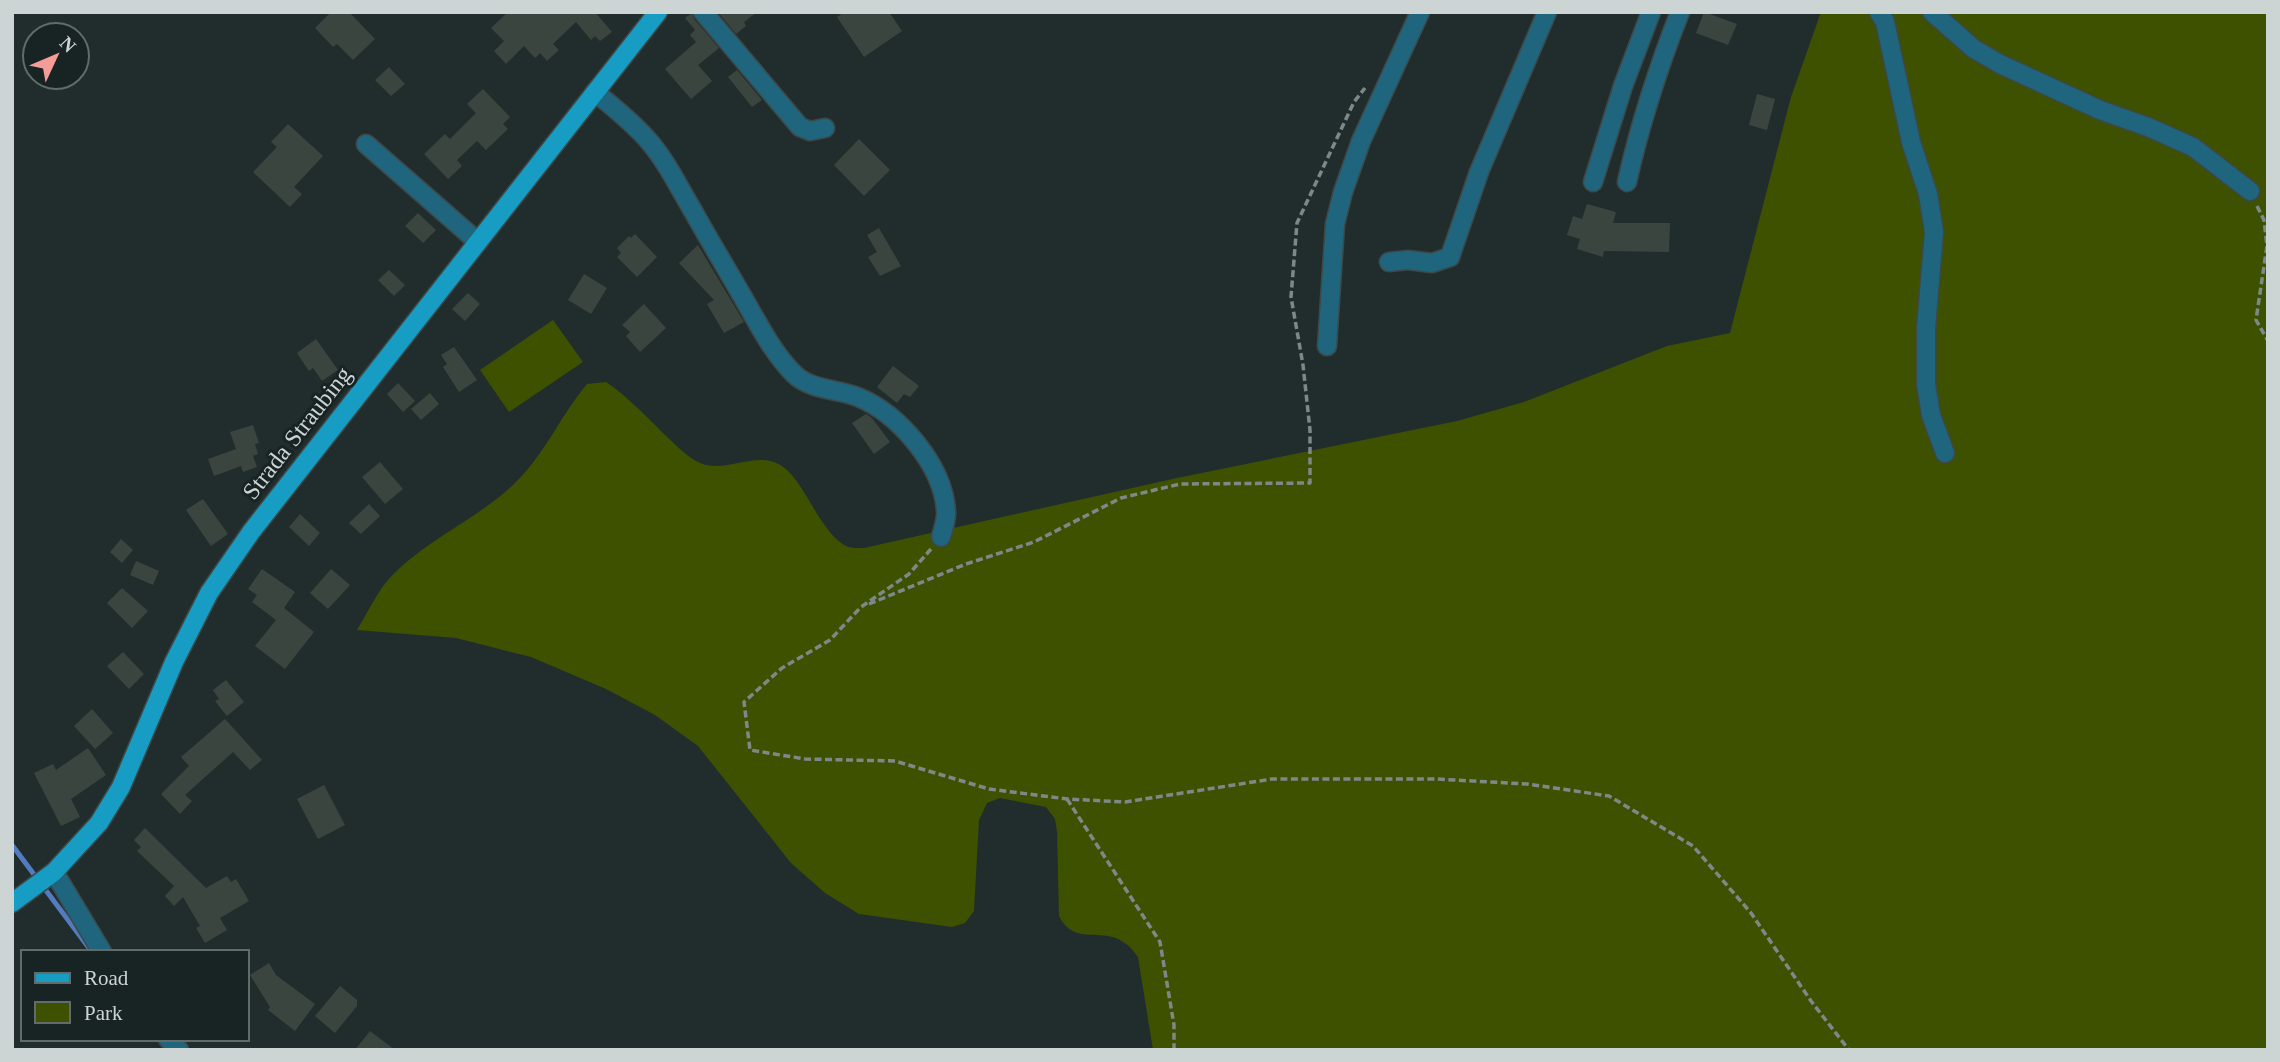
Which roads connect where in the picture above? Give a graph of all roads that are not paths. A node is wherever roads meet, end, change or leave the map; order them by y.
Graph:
1 (658, 12) edge
2 (703, 12) edge
3 (1420, 12) edge
4 (1547, 12) edge
5 (1651, 12) edge
6 (1680, 12) edge
7 (1879, 12) edge
8 (1932, 12) edge
9 (595, 92) junction
10 (825, 128) dead end
11 (366, 144) dead end
12 (1594, 182) dead end
13 (1627, 183) dead end
14 (2250, 191) road end
15 (478, 242) junction
16 (1389, 262) dead end
17 (1327, 346) dead end
18 (1945, 453) dead end
19 (942, 537) road end
20 (51, 874) junction
21 (12, 903) edge
22 (101, 950) edge

1 - 9 main road, Strada Straubing
2 - 10 street
3 - 17 street
4 - 16 street
5 - 12 street
6 - 13 street
7 - 18 street
8 - 14 street
9 - 15 main road, Strada Straubing
9 - 19 street
11 - 15 street
15 - 20 main road, Strada Straubing
20 - 21 main road, Strada Straubing
20 - 22 street

